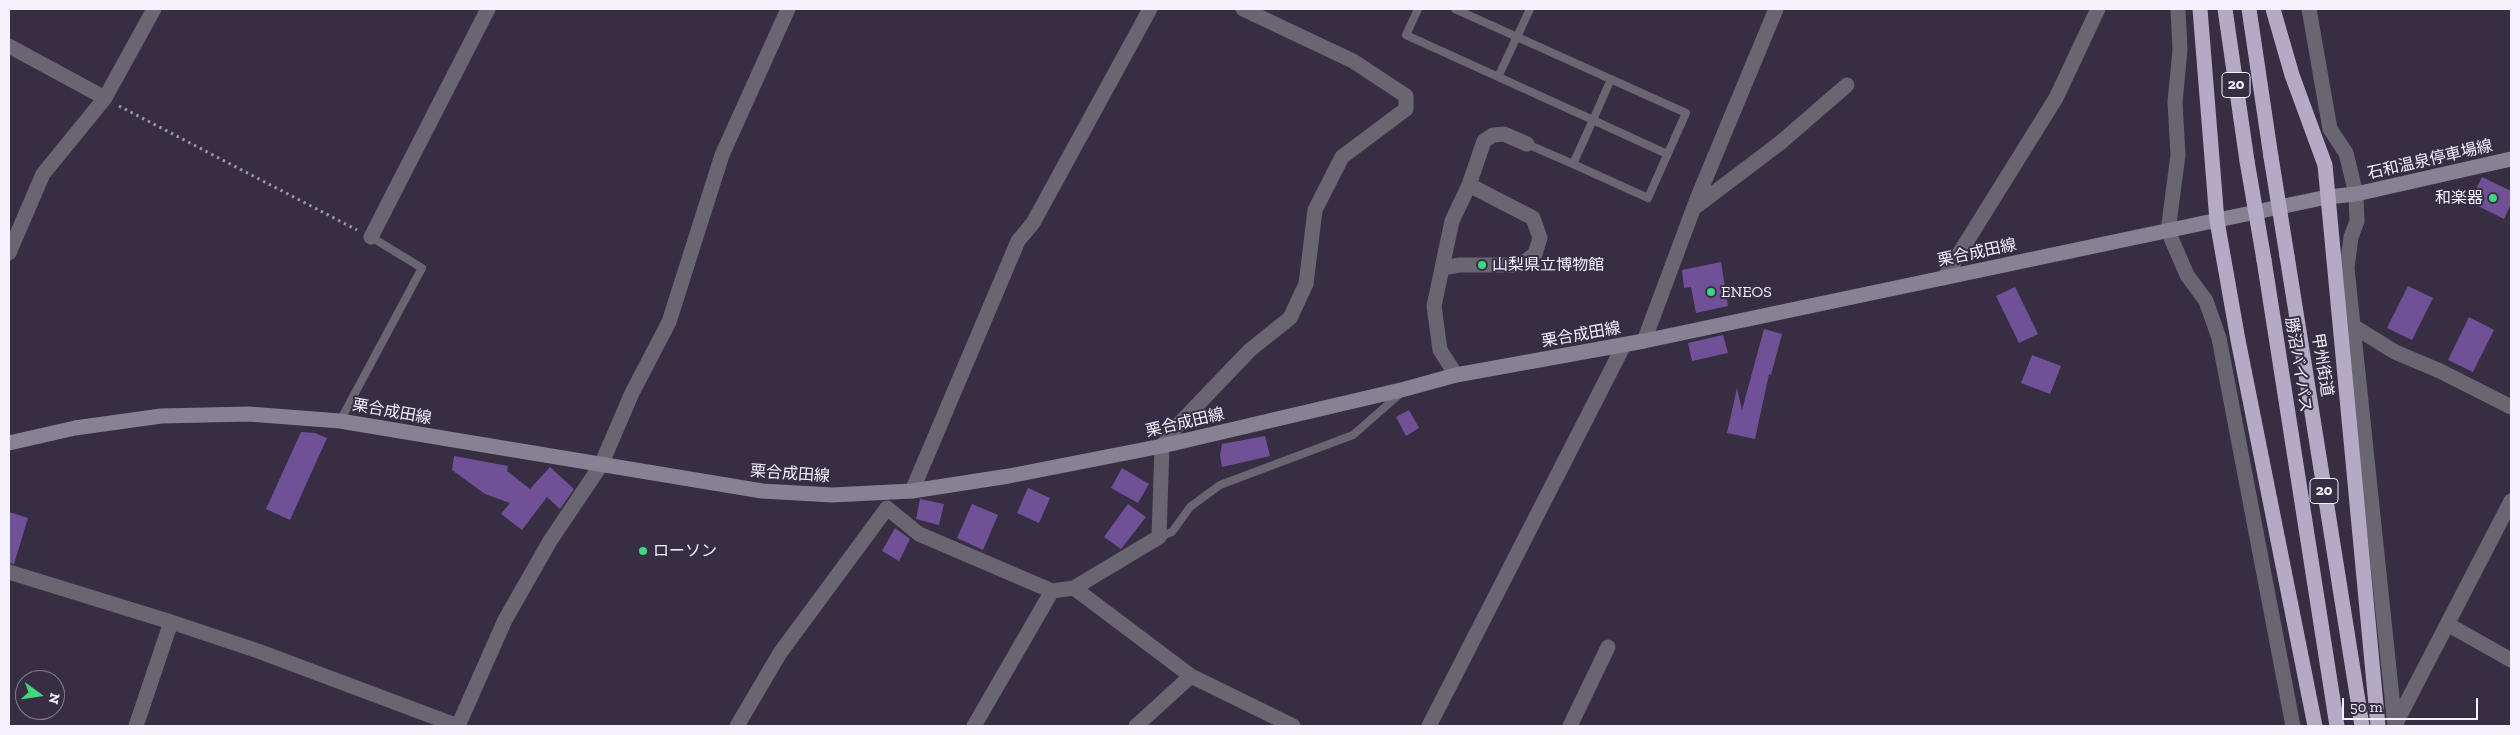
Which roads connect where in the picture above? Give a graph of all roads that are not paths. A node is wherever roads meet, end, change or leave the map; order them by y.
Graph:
1 (154, 9) edge
2 (488, 9) edge
3 (788, 9) edge
4 (1150, 9) edge
5 (1243, 9) edge
6 (1418, 9) edge
7 (1455, 9) edge
8 (1530, 9) edge
9 (1776, 9) edge
10 (2098, 9) edge
11 (2178, 9) edge
12 (2200, 9) edge
13 (2225, 9) edge
14 (2249, 9) edge
15 (2274, 9) edge
16 (2309, 9) edge
17 (1517, 37) junction
18 (9, 46) edge
19 (1498, 77) junction
20 (1611, 79) junction
21 (1847, 85) dead end
22 (105, 98) junction
23 (1593, 120) junction
24 (1527, 144) joint
25 (1667, 154) junction
26 (2511, 159) edge
27 (1573, 164) junction
28 (1469, 185) junction
29 (2356, 194) junction
30 (2327, 197) junction
31 (1693, 209) junction
32 (2217, 221) junction
33 (2168, 231) junction
34 (371, 237) joint
35 (9, 253) edge
36 (1442, 268) junction
37 (1944, 278) junction
38 (2353, 326) junction
39 (1644, 341) junction
40 (1624, 345) junction
41 (1456, 375) junction
42 (1405, 390) junction
43 (2511, 407) edge
44 (340, 421) junction
45 (9, 443) edge
46 (1162, 446) junction
47 (601, 465) junction
48 (912, 491) junction
49 (896, 492) junction
50 (2511, 503) edge
51 (887, 508) junction
52 (1159, 537) junction
53 (9, 576) edge
54 (1074, 588) junction
55 (1052, 591) junction
56 (171, 622) junction
57 (2449, 625) junction
58 (1608, 647) dead end
59 (2511, 660) edge
60 (1191, 676) junction
61 (136, 726) edge
62 (458, 726) edge
63 (737, 726) edge
64 (974, 726) edge
65 (1136, 726) edge
66 (1293, 726) edge
67 (1429, 726) edge
68 (1570, 726) edge
69 (2293, 726) edge
70 (2315, 726) edge
71 (2337, 726) edge
72 (2362, 726) edge
73 (2378, 726) edge
74 (2395, 726) edge

1 - 22 street
2 - 34 street
3 - 47 street
4 - 48 street
5 - 46 street
6 - 19 lane
7 - 17 lane
8 - 17 lane
9 - 31 street
10 - 37 street
11 - 33 street
12 - 32 highway
13 - 71 highway, 勝沼バイパス / 20, bridge
14 - 72 highway, 甲州街道 / 20, bridge
15 - 30 highway
16 - 29 street
17 - 19 lane
17 - 20 lane
18 - 22 street
19 - 23 lane
20 - 23 lane
20 - 25 lane
21 - 31 street
22 - 35 street
23 - 25 lane
23 - 27 lane
24 - 27 lane
24 - 28 street
25 - 27 lane
26 - 29 main road, 石和温泉停車場線
28 - 36 street
28 - 36 street
29 - 30 main road, 栗合成田線
29 - 38 street
30 - 32 main road, 栗合成田線
30 - 73 highway
31 - 39 street
32 - 33 main road, 栗合成田線
32 - 70 highway
33 - 37 main road, 栗合成田線
33 - 69 street
34 - 44 lane
36 - 41 street
37 - 39 main road, 栗合成田線
38 - 43 street
38 - 74 street
39 - 40 main road, 栗合成田線
40 - 41 main road, 栗合成田線
40 - 67 street
41 - 42 main road, 栗合成田線
42 - 46 main road, 栗合成田線
42 - 52 lane
44 - 45 main road, 栗合成田線
44 - 47 main road, 栗合成田線
46 - 48 main road, 栗合成田線
46 - 52 street
47 - 49 main road, 栗合成田線
47 - 62 street
48 - 49 main road, 栗合成田線
49 - 51 street
50 - 57 street
51 - 55 street
51 - 63 street
52 - 54 street
53 - 56 street
54 - 55 street
54 - 60 street
55 - 64 street
56 - 61 street
56 - 62 street
57 - 59 street
57 - 74 street
58 - 68 street
60 - 65 street
60 - 66 street

